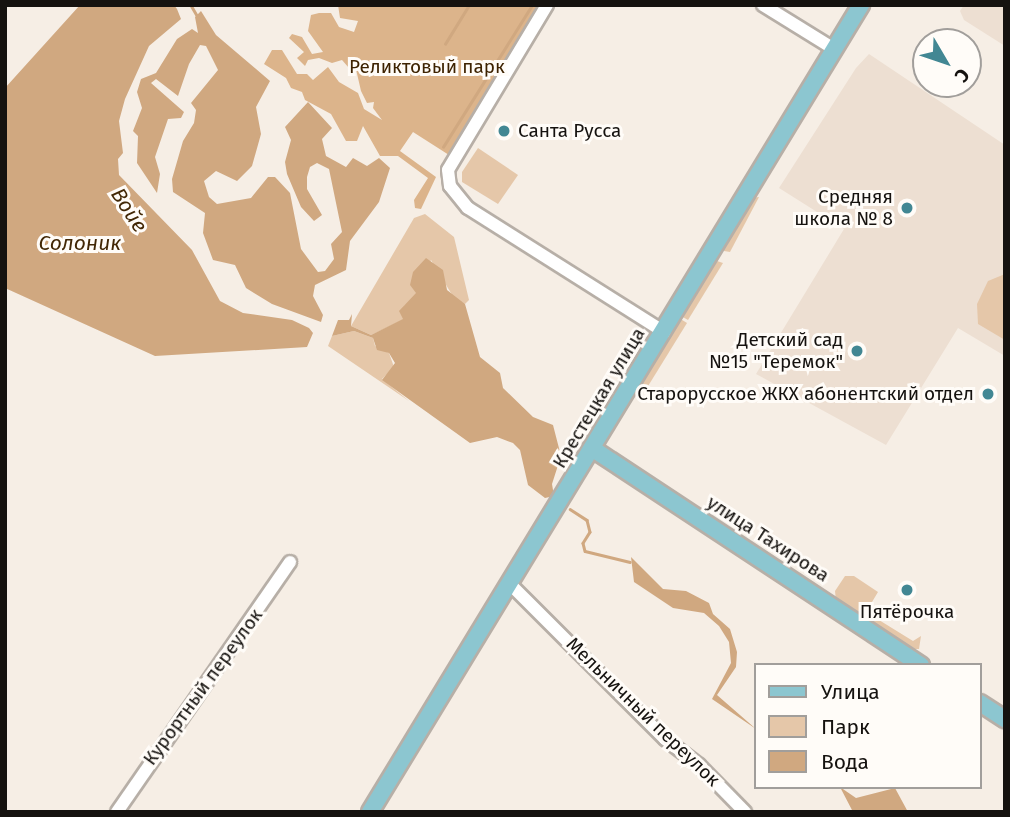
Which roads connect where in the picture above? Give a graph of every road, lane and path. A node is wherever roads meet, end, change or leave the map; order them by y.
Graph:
1 (547, 5) edge
2 (763, 5) edge
3 (861, 5) edge
4 (834, 49) junction
5 (664, 332) junction
6 (593, 449) junction
7 (290, 562) dead end
8 (510, 583) junction
9 (918, 663) edge
10 (982, 704) edge
11 (1005, 719) edge
12 (117, 812) edge
13 (370, 812) edge
14 (745, 812) edge

1 - 5 street
2 - 4 street
3 - 4 main road, Крестецкая улица
4 - 5 main road, Крестецкая улица
5 - 6 main road, Крестецкая улица
6 - 8 main road, Крестецкая улица
6 - 9 main road, улица Тахирова
7 - 12 street, Курортный переулок
8 - 13 main road, Крестецкая улица
8 - 14 street, Мельничный переулок
10 - 11 main road

